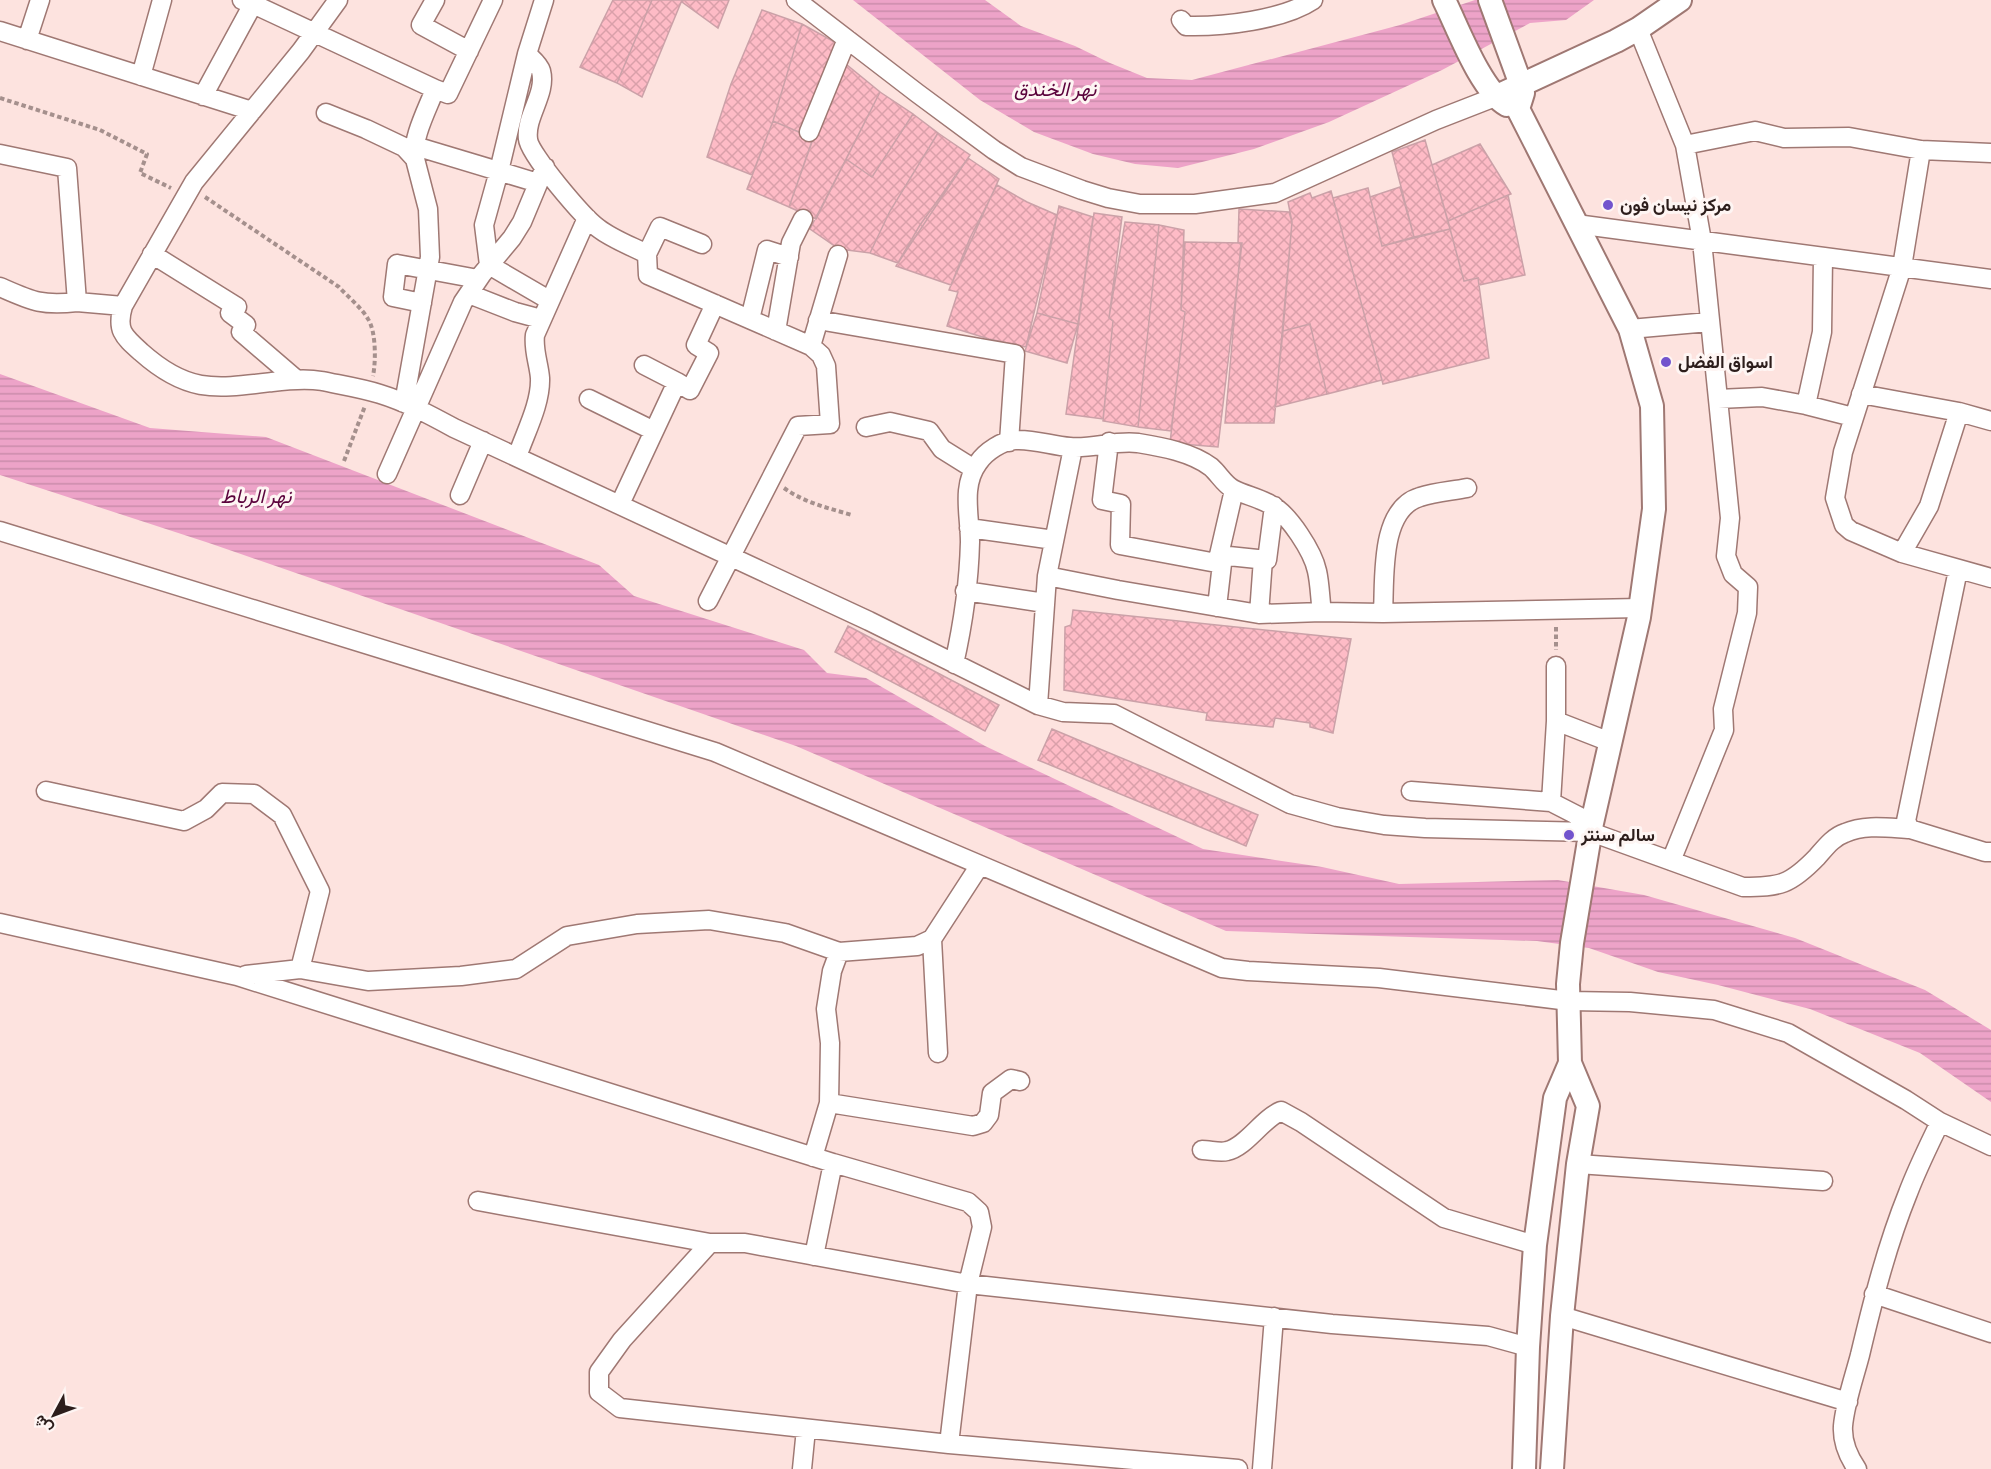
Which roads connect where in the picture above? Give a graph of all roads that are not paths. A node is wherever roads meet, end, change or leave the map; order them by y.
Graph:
1 (40, 0) edge
2 (162, 0) edge
3 (338, 0) edge
4 (435, 0) edge
5 (493, 0) edge
6 (796, 0) edge
7 (1313, 0) edge
8 (1444, 0) edge
9 (1490, 0) edge
10 (1680, 0) edge
11 (540, 1) edge
12 (247, 2) edge
13 (1181, 20) dead end
14 (1638, 29) junction
15 (0, 32) edge
16 (315, 32) junction
17 (847, 39) junction
18 (27, 40) junction
19 (469, 51) junction
20 (527, 54) junction
21 (141, 76) junction
22 (1521, 85) junction
23 (435, 89) junction
24 (203, 96) junction
25 (1495, 96) junction
26 (1518, 109) junction
27 (252, 111) junction
28 (326, 113) dead end
29 (809, 132) dead end
30 (1685, 144) junction
31 (1921, 150) junction
32 (415, 153) junction
33 (1991, 153) edge
34 (0, 154) edge
35 (500, 171) junction
36 (542, 175) junction
37 (587, 218) junction
38 (803, 219) dead end
39 (1576, 224) junction
40 (1702, 241) junction
41 (702, 244) dead end
42 (647, 254) junction
43 (152, 255) junction
44 (838, 255) dead end
45 (789, 257) junction
46 (1822, 257) junction
47 (1902, 267) junction
48 (428, 269) junction
49 (479, 279) junction
50 (1991, 279) edge
51 (0, 287) edge
52 (549, 300) junction
53 (77, 302) junction
54 (422, 303) junction
55 (715, 304) junction
56 (123, 306) junction
57 (542, 319) junction
58 (750, 319) junction
59 (818, 320) junction
60 (1709, 322) junction
61 (1630, 329) junction
62 (776, 331) junction
63 (811, 346) junction
64 (644, 365) dead end
65 (297, 380) junction
66 (677, 382) junction
67 (1861, 394) junction
68 (589, 399) dead end
69 (1718, 399) junction
70 (1806, 405) junction
71 (410, 406) junction
72 (1959, 412) junction
73 (1853, 417) junction
74 (1991, 421) edge
75 (866, 427) dead end
76 (654, 431) junction
77 (483, 441) junction
78 (1008, 442) junction
79 (1109, 442) junction
80 (1073, 448) junction
81 (517, 457) junction
82 (974, 469) junction
83 (387, 474) dead end
84 (1467, 488) dead end
85 (1234, 490) junction
86 (460, 495) dead end
87 (620, 504) junction
88 (1274, 506) junction
89 (969, 528) junction
90 (0, 531) edge
91 (1054, 540) junction
92 (1902, 552) junction
93 (730, 556) junction
94 (1223, 559) junction
95 (1263, 559) junction
96 (1958, 570) junction
97 (1047, 576) junction
98 (1991, 578) edge
99 (965, 591) junction
100 (708, 600) dead end
101 (1045, 603) junction
102 (1217, 607) junction
103 (1640, 608) junction
104 (1322, 612) junction
105 (1383, 613) junction
106 (1259, 614) junction
107 (954, 664) junction
108 (1556, 666) road end
109 (1038, 705) junction
110 (1556, 722) junction
111 (1610, 742) junction
112 (46, 791) dead end
113 (1411, 791) dead end
114 (1551, 802) junction
115 (1910, 829) junction
116 (1590, 833) junction
117 (1991, 852) edge
118 (1671, 861) junction
119 (980, 866) junction
120 (0, 923) edge
121 (932, 939) junction
122 (839, 952) junction
123 (300, 969) junction
124 (237, 976) junction
125 (1569, 993) junction
126 (938, 1053) dead end
127 (1570, 1063) junction
128 (1020, 1081) dead end
129 (830, 1103) junction
130 (1940, 1122) junction
131 (1991, 1146) edge
132 (1202, 1150) dead end
133 (813, 1157) junction
134 (833, 1164) junction
135 (1578, 1164) junction
136 (1823, 1181) dead end
137 (478, 1201) dead end
138 (710, 1243) junction
139 (1535, 1245) junction
140 (814, 1256) junction
141 (968, 1284) junction
142 (1874, 1294) junction
143 (1562, 1316) junction
144 (1274, 1317) junction
145 (1991, 1333) edge
146 (1528, 1347) junction
147 (1848, 1402) junction
148 (806, 1429) junction
149 (949, 1444) junction
150 (1044, 1461) edge
151 (1194, 1468) edge
152 (802, 1469) edge
153 (1238, 1469) edge
154 (1262, 1469) edge
155 (1524, 1469) edge
156 (1552, 1469) edge
157 (1857, 1469) edge

1 - 18 street
2 - 21 street
3 - 16 street
4 - 19 street
5 - 19 street
6 - 17 street
7 - 13 street
8 - 25 main road
9 - 22 main road
10 - 14 main road
11 - 20 street
12 - 16 street
12 - 24 street
14 - 22 main road
14 - 30 street
15 - 18 street
16 - 23 street
16 - 27 street
17 - 25 street
17 - 29 street
18 - 21 street
19 - 23 street
20 - 35 street
20 - 36 street
21 - 24 street
22 - 25 main road
22 - 26 main road
23 - 32 street
24 - 27 street
25 - 26 main road
26 - 39 main road
27 - 43 street
28 - 32 street
30 - 31 street
30 - 40 street
31 - 33 street
31 - 47 street
32 - 35 street
32 - 48 street
34 - 53 street
35 - 36 street
35 - 49 street
36 - 37 street
36 - 49 street
37 - 42 street
37 - 52 street
38 - 45 street
39 - 40 street
39 - 61 main road
40 - 46 street
40 - 60 street
41 - 42 street
42 - 55 street
43 - 56 street
43 - 65 street
44 - 59 street
45 - 58 street
45 - 62 street
46 - 47 street
46 - 70 street
47 - 50 street
47 - 67 street
48 - 49 street
48 - 54 street
48 - 54 street
49 - 52 street
49 - 57 street
49 - 71 street
51 - 53 street
52 - 57 street
53 - 56 street
54 - 71 street
55 - 58 street
55 - 66 street
56 - 65 street
57 - 81 street
58 - 62 street
59 - 63 street
59 - 78 street
60 - 61 street
60 - 69 street
61 - 103 main road
62 - 63 street
63 - 93 street
64 - 66 street
65 - 71 street
66 - 76 street
67 - 72 street
67 - 73 street
68 - 76 street
69 - 70 street
69 - 118 street
70 - 73 street
71 - 77 street
71 - 83 street
72 - 74 street
72 - 92 street
73 - 92 street
75 - 82 street
76 - 87 street
77 - 81 street
77 - 86 street
78 - 80 street
78 - 82 street
79 - 80 street
79 - 85 street
79 - 94 street
80 - 91 street
81 - 87 street
82 - 89 street
84 - 105 street
85 - 88 street
85 - 94 street
87 - 93 street
88 - 95 street
88 - 104 street
89 - 91 street
89 - 99 street
90 - 119 street
91 - 97 street
92 - 96 street
93 - 100 street
93 - 107 street
94 - 95 street
94 - 102 street
95 - 106 street
96 - 98 street
96 - 115 street
97 - 101 street
97 - 102 street
99 - 101 street
99 - 107 street
101 - 109 street
102 - 106 street
103 - 105 street
103 - 111 main road
104 - 105 street
104 - 106 street
107 - 109 street
108 - 110 street
109 - 116 street
110 - 111 street
110 - 114 street
111 - 116 main road
112 - 123 street
113 - 114 street
114 - 116 street
115 - 117 street
115 - 118 street
116 - 118 street
116 - 125 main road
119 - 121 street
119 - 125 street
120 - 124 street
121 - 122 street
121 - 126 street
122 - 123 street
122 - 129 street
123 - 124 street
124 - 133 street
125 - 127 main road
125 - 130 street
127 - 135 main road
127 - 139 main road
128 - 129 street
129 - 133 street
130 - 131 street
130 - 142 street
132 - 139 street
133 - 134 street
134 - 140 street
134 - 141 street
135 - 136 street
135 - 143 main road
137 - 138 street
138 - 140 street
138 - 148 street
139 - 146 main road
140 - 141 street
141 - 144 street
141 - 149 street
142 - 145 street
142 - 147 street
143 - 147 street
143 - 156 main road
144 - 146 street
144 - 154 street
146 - 155 main road
147 - 157 street
148 - 149 street
148 - 152 street
149 - 150 street
150 - 151 street
151 - 153 street

